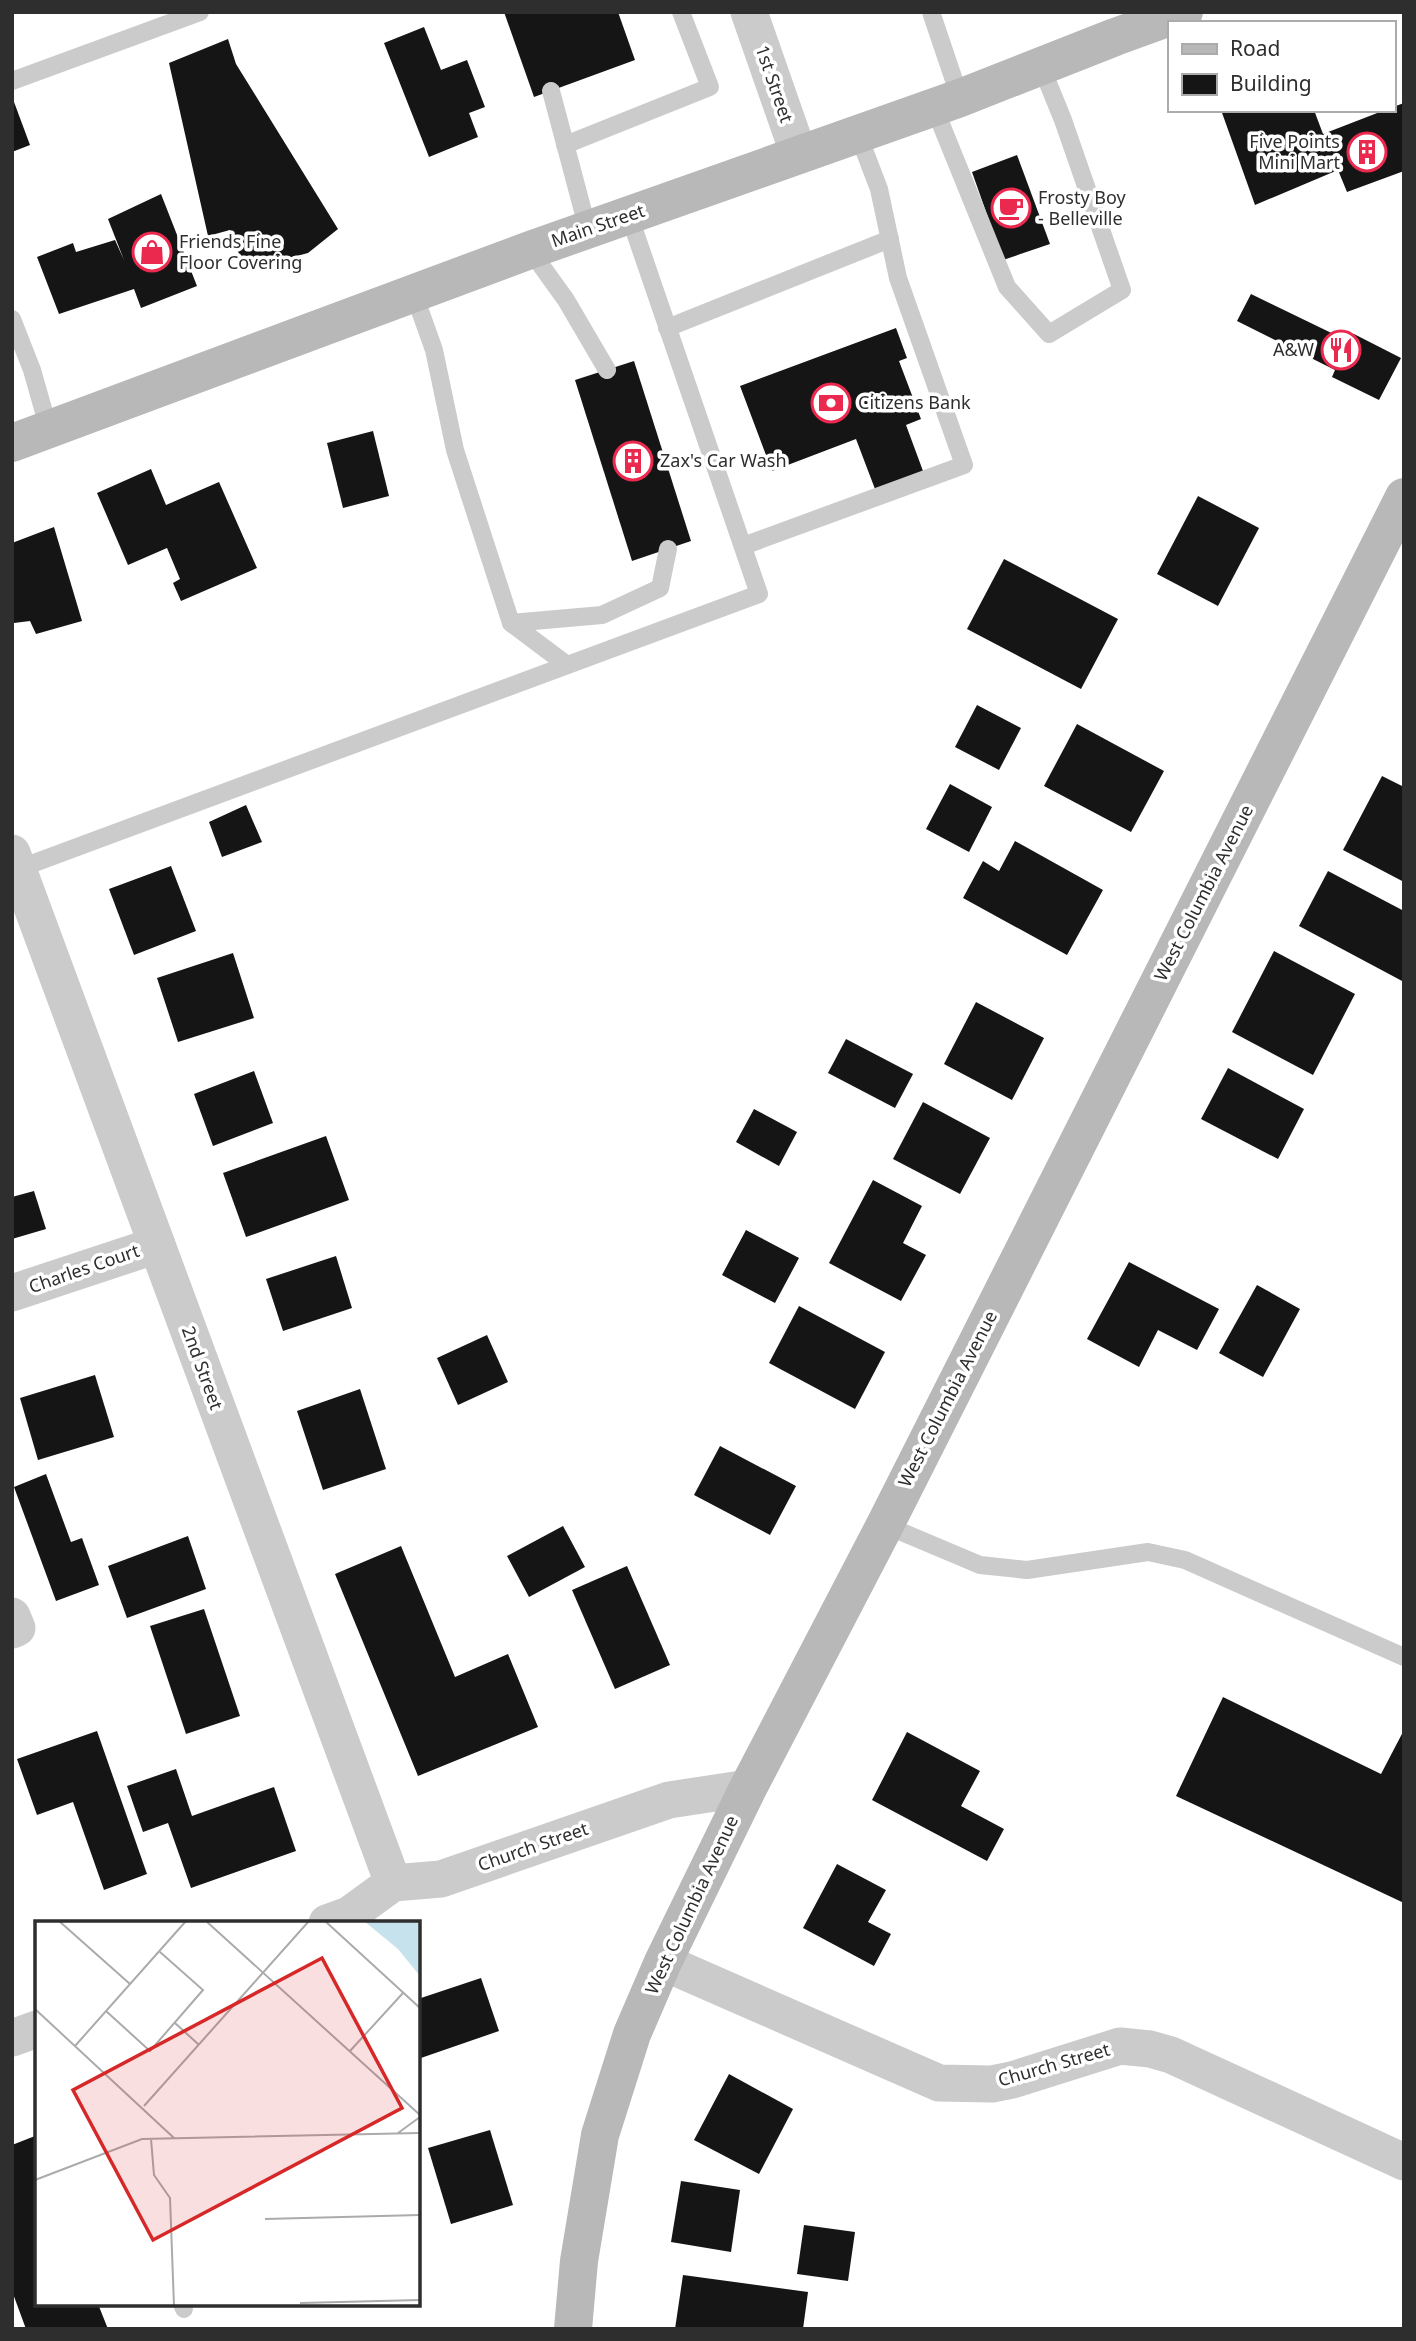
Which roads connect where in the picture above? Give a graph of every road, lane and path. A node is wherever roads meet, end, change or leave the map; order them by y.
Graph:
1 (200, 12) edge
2 (681, 12) edge
3 (749, 12) edge
4 (931, 12) edge
5 (1184, 12) edge
6 (1041, 66) junction
7 (12, 81) edge
8 (551, 90) dead end
9 (947, 102) junction
10 (858, 134) junction
11 (565, 145) junction
12 (799, 155) junction
13 (629, 215) junction
14 (588, 230) junction
15 (890, 239) junction
16 (530, 250) junction
17 (414, 294) junction
18 (12, 319) edge
19 (667, 328) junction
20 (607, 370) dead end
21 (49, 430) junction
22 (12, 443) edge
23 (1404, 497) edge
24 (743, 546) junction
25 (668, 549) dead end
26 (511, 623) junction
27 (567, 666) junction
28 (15, 861) edge
29 (156, 1245) junction
30 (12, 1293) edge
31 (885, 1525) junction
32 (12, 1616) edge
33 (12, 1630) edge
34 (1404, 1657) edge
35 (748, 1788) junction
36 (393, 1883) junction
37 (332, 1921) edge
38 (663, 1962) junction
39 (35, 2030) edge
40 (12, 2038) edge
41 (1404, 2162) edge
42 (573, 2329) edge

1 - 7 lane
2 - 11 lane
3 - 12 street, 1st Street
4 - 9 lane
5 - 6 main road, Main Street
6 - 9 main road, Main Street
6 - 9 lane
8 - 11 lane
9 - 10 main road, Main Street
10 - 12 main road, Main Street
10 - 15 lane
11 - 14 lane
12 - 13 main road, Main Street
13 - 14 main road, Main Street
13 - 19 lane
14 - 16 main road, Main Street
15 - 19 lane
15 - 24 lane
16 - 17 main road, Main Street
16 - 20 lane
17 - 21 main road, Main Street
17 - 26 lane
18 - 21 lane
19 - 24 lane
21 - 22 main road, Main Street
23 - 31 main road, West Columbia Avenue
24 - 27 lane
25 - 26 lane
26 - 27 lane
27 - 28 lane
28 - 29 street, 2nd Street
29 - 30 street, Charles Court
29 - 36 street, 2nd Street
31 - 34 lane
31 - 35 main road, West Columbia Avenue
32 - 33 street
35 - 36 street, Church Street
35 - 38 main road, West Columbia Avenue
36 - 37 street
38 - 41 street, Church Street
38 - 42 main road, West Columbia Avenue
39 - 40 street

